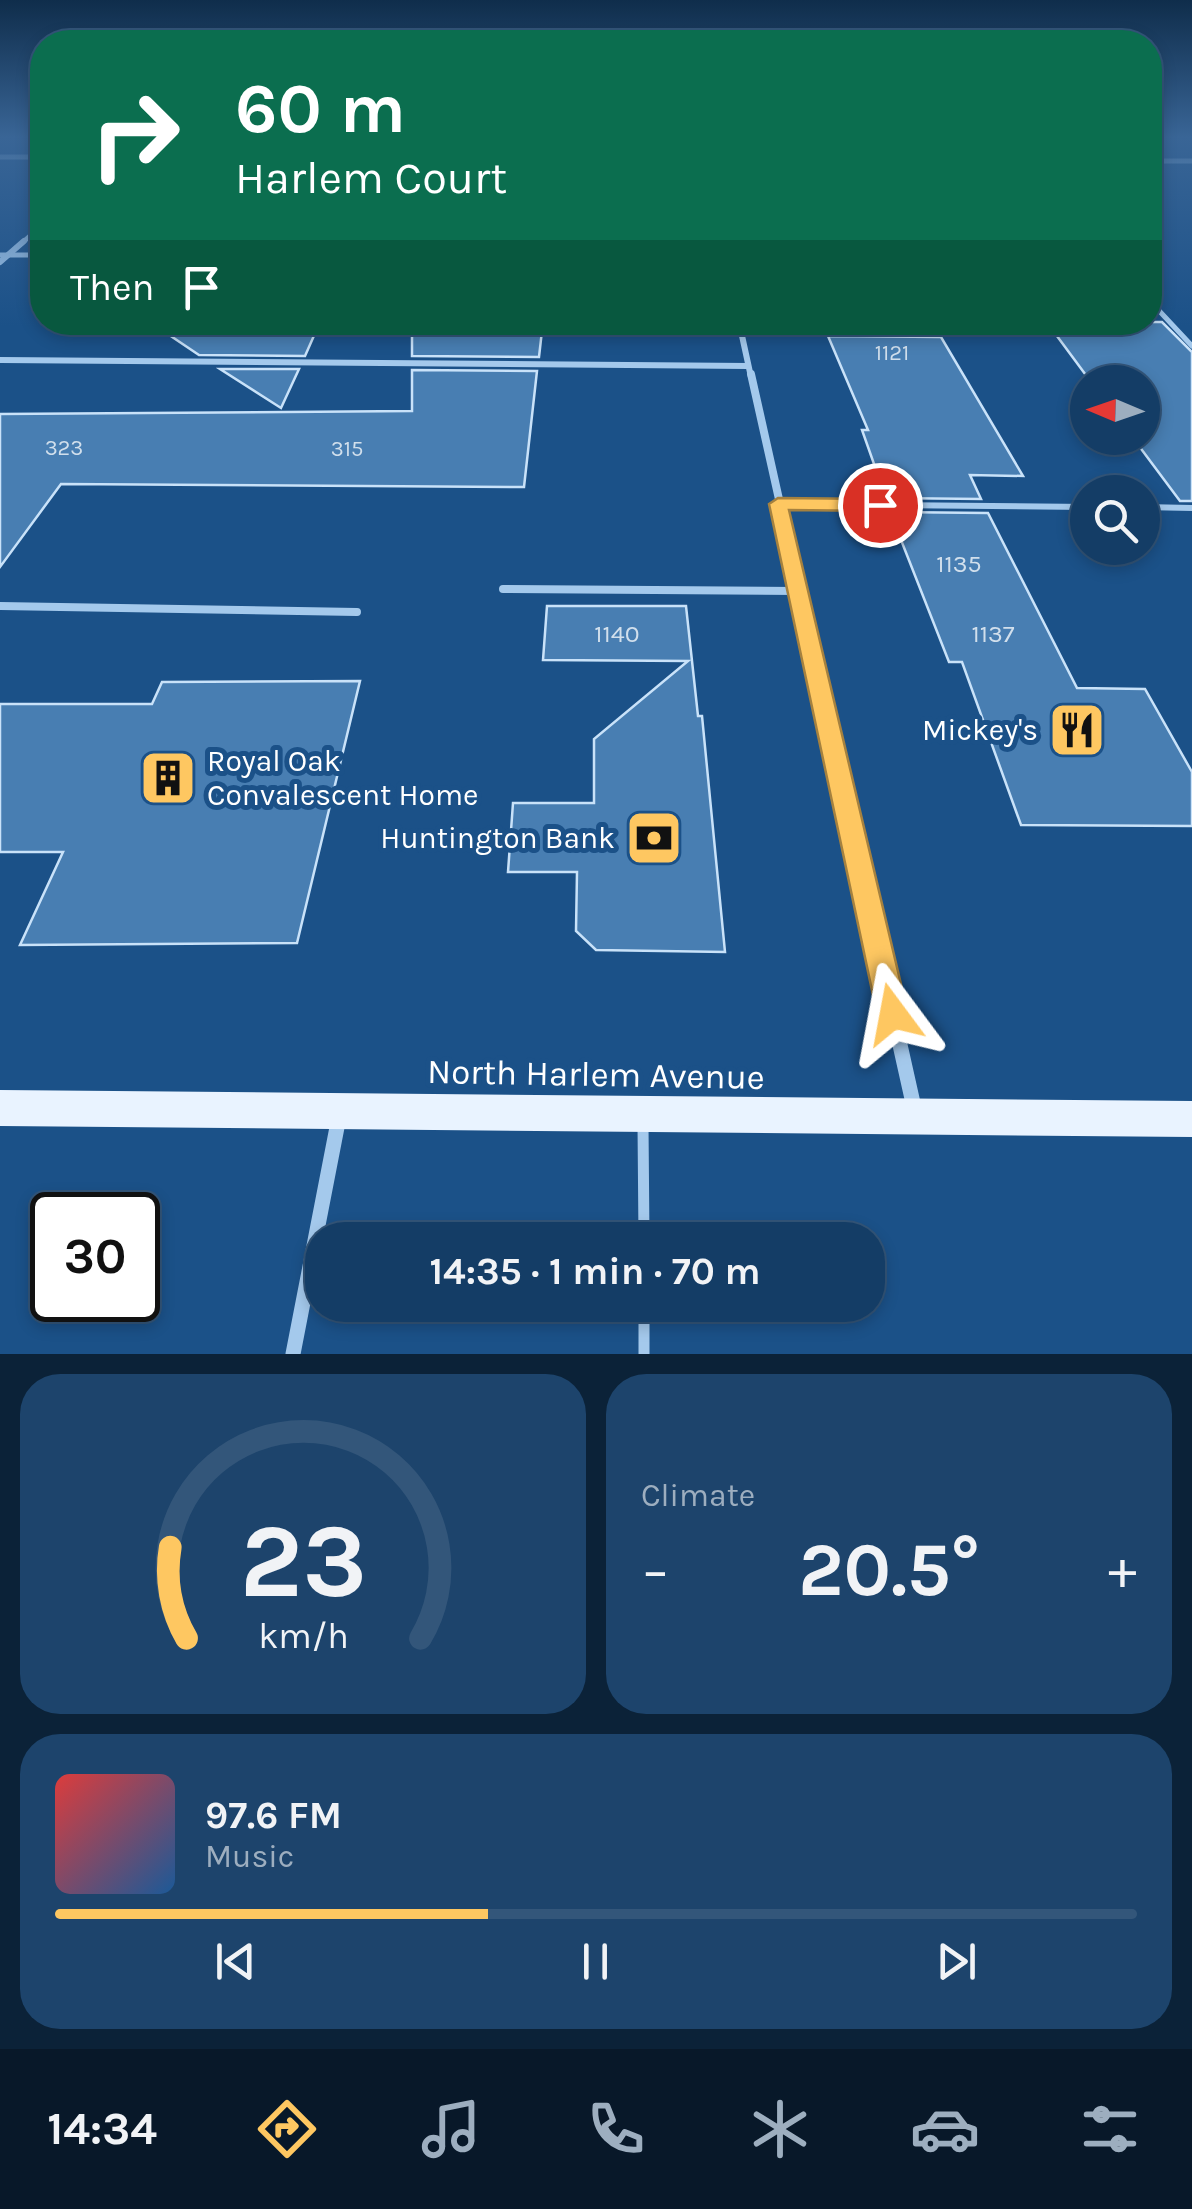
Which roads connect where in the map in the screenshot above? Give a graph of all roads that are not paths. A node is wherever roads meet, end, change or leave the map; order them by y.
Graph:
1 (30, 235) edge
2 (30, 257) edge
3 (3, 258) edge
4 (1162, 315) edge
5 (741, 335) edge
6 (1192, 346) edge
7 (0, 360) edge
8 (748, 366) junction
9 (778, 504) junction
10 (1070, 507) edge
11 (1160, 507) edge
12 (1192, 508) edge
13 (502, 589) dead end
14 (798, 591) junction
15 (0, 606) edge
16 (357, 612) dead end
17 (0, 1108) edge
18 (340, 1111) junction
19 (643, 1114) junction
20 (916, 1116) junction
21 (1192, 1119) edge
22 (644, 1222) edge
23 (644, 1322) edge
24 (293, 1354) edge
25 (644, 1354) edge

1 - 3 street
2 - 3 lane
4 - 6 lane
5 - 8 street
7 - 8 street
8 - 9 street
9 - 10 lane
9 - 14 street
11 - 12 lane
13 - 14 lane
14 - 20 street
15 - 16 lane
17 - 18 main road, North Harlem Avenue
18 - 19 main road, North Harlem Avenue
18 - 24 street
19 - 20 main road, North Harlem Avenue
19 - 22 lane
20 - 21 main road, North Harlem Avenue
23 - 25 lane

